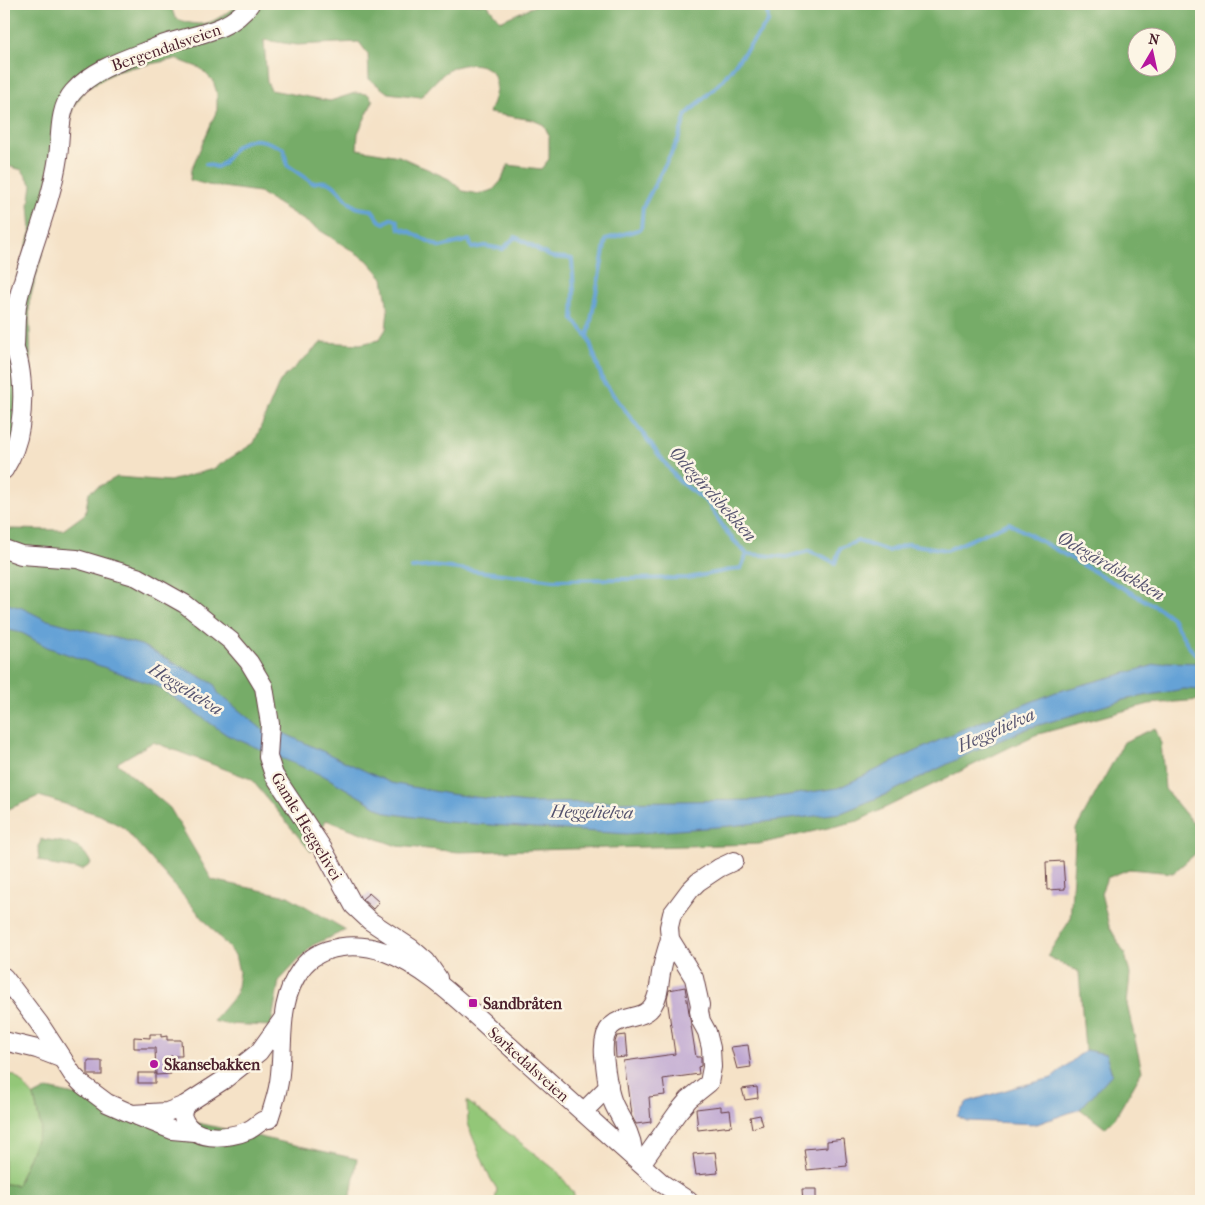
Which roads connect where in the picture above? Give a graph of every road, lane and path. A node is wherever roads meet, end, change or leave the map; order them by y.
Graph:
1 (250, 4) edge
2 (11, 304) edge
3 (4, 330) edge
4 (15, 345) junction
5 (4, 470) edge
6 (4, 549) edge
7 (734, 861) dead end
8 (670, 939) junction
9 (4, 977) edge
10 (445, 989) junction
11 (283, 1019) junction
12 (4, 1041) edge
13 (64, 1059) junction
14 (608, 1086) junction
15 (185, 1106) junction
16 (583, 1112) junction
17 (132, 1114) junction
18 (194, 1132) junction
19 (635, 1159) junction
20 (690, 1201) edge

1 - 2 street, Bergendalsveien
2 - 4 street, Bergendalsveien
3 - 4 street
4 - 5 street
6 - 10 street, Gamle Heggelivei
7 - 8 street
8 - 14 street
8 - 19 street
9 - 13 street
10 - 11 street, Sørkedalsveien
10 - 16 street, Sørkedalsveien
11 - 15 street
11 - 18 street, Sørkedalsveien
12 - 13 street
13 - 17 street
14 - 16 street
14 - 19 street
15 - 17 street
15 - 18 street
16 - 19 street, Sørkedalsveien
17 - 18 street
19 - 20 street, Sørkedalsveien

